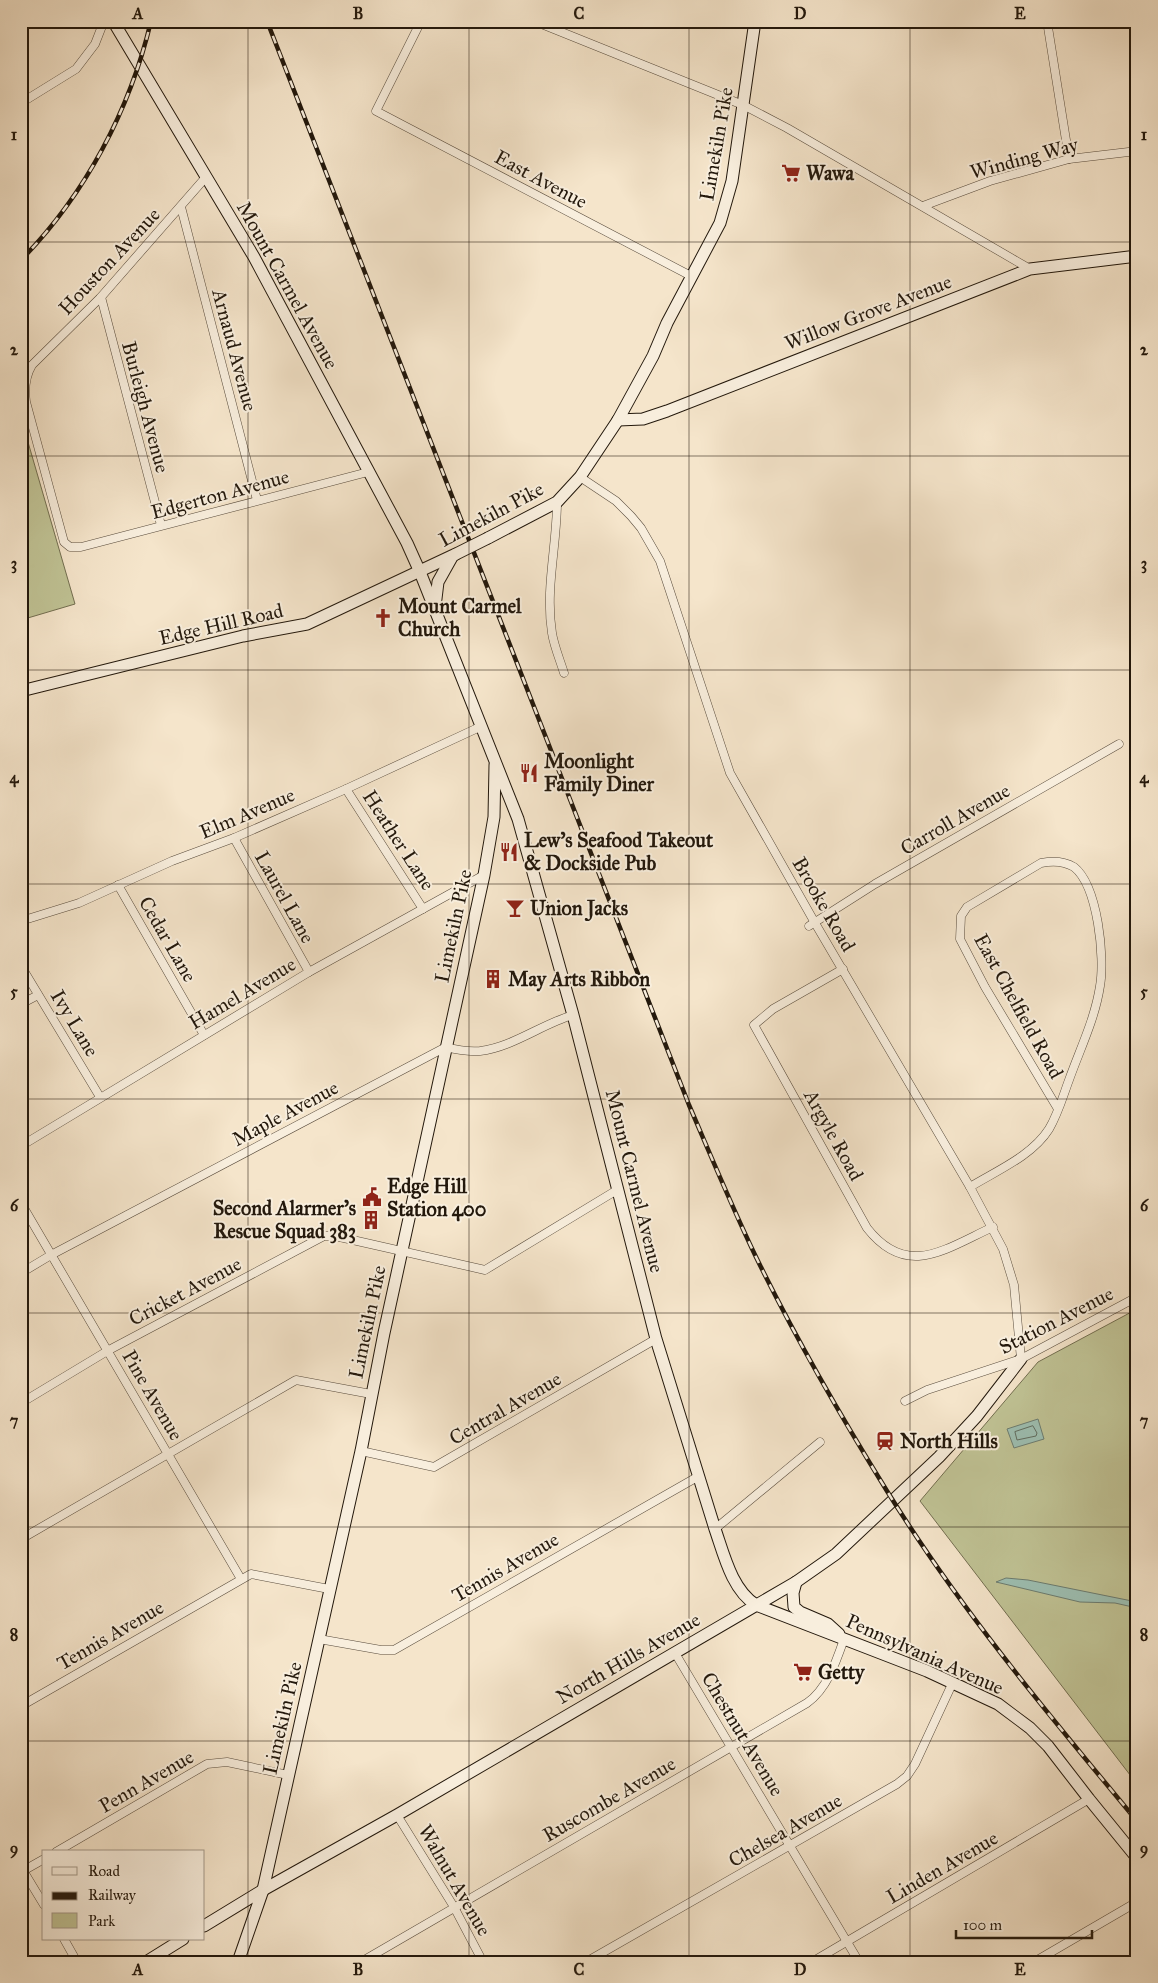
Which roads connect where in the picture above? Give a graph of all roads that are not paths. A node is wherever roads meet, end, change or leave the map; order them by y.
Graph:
1 (104, 21) edge
2 (113, 21) edge
3 (421, 21) edge
4 (534, 21) edge
5 (756, 21) edge
6 (1046, 21) edge
7 (21, 103) edge
8 (743, 105) junction
9 (1137, 151) edge
10 (1069, 159) junction
11 (206, 177) junction
12 (923, 206) junction
13 (181, 207) junction
14 (1137, 256) edge
15 (1030, 269) junction
16 (691, 276) junction
17 (100, 297) junction
18 (618, 420) junction
19 (368, 472) junction
20 (580, 477) junction
21 (258, 500) junction
22 (557, 502) junction
23 (161, 525) junction
24 (81, 547) joint
25 (455, 555) junction
26 (420, 572) junction
27 (435, 608) junction
28 (564, 673) dead end
29 (21, 691) edge
30 (482, 726) junction
31 (1119, 744) dead end
32 (495, 758) junction
33 (346, 789) junction
34 (234, 838) junction
35 (484, 875) junction
36 (118, 885) junction
37 (424, 909) junction
38 (21, 921) edge
39 (812, 925) junction
40 (21, 966) edge
41 (843, 969) junction
42 (309, 972) junction
43 (38, 995) junction
44 (21, 1004) edge
45 (574, 1015) junction
46 (204, 1035) junction
47 (446, 1047) junction
48 (100, 1097) junction
49 (1058, 1109) junction
50 (21, 1146) edge
51 (970, 1187) junction
52 (617, 1190) junction
53 (21, 1203) edge
54 (993, 1227) junction
55 (402, 1252) junction
56 (51, 1255) junction
57 (21, 1272) edge
58 (1137, 1297) edge
59 (656, 1340) junction
60 (109, 1350) junction
61 (1021, 1359) junction
62 (371, 1394) junction
63 (905, 1401) dead end
64 (21, 1403) edge
65 (820, 1442) dead end
66 (360, 1452) junction
67 (168, 1454) junction
68 (699, 1476) junction
69 (716, 1529) junction
70 (21, 1539) edge
71 (241, 1579) junction
72 (796, 1582) junction
73 (329, 1589) junction
74 (756, 1605) junction
75 (319, 1639) junction
76 (844, 1639) junction
77 (675, 1653) junction
78 (953, 1682) junction
79 (21, 1706) edge
80 (731, 1748) junction
81 (288, 1775) junction
82 (1089, 1799) junction
83 (397, 1815) junction
84 (791, 1846) junction
85 (59, 1850) edge
86 (1137, 1858) edge
87 (42, 1860) edge
88 (22, 1870) edge
89 (263, 1890) junction
90 (42, 1902) edge
91 (1137, 1902) edge
92 (454, 1907) junction
93 (205, 1925) edge
94 (65, 1940) edge
95 (180, 1940) edge
96 (847, 1942) junction
97 (77, 1962) edge
98 (146, 1962) edge
99 (238, 1962) edge
100 (361, 1962) edge
101 (484, 1962) edge
102 (586, 1962) edge
103 (812, 1962) edge
104 (859, 1962) edge
105 (1034, 1962) edge

1 - 7 street
2 - 11 main road, Mount Carmel Avenue
3 - 16 street, East Avenue
4 - 8 street
5 - 8 main road, Limekiln Pike
6 - 10 street
8 - 12 street
8 - 16 main road, Limekiln Pike
9 - 10 street, Winding Way
10 - 12 street, Winding Way
11 - 13 street, Houston Avenue
11 - 19 main road, Mount Carmel Avenue
12 - 15 street
13 - 17 street, Houston Avenue
13 - 21 street, Arnaud Avenue
14 - 15 main road, Willow Grove Avenue
15 - 18 main road, Willow Grove Avenue
16 - 18 main road, Limekiln Pike
17 - 23 street, Burleigh Avenue
17 - 24 street, Houston Avenue
18 - 20 main road, Limekiln Pike
19 - 21 street, Edgerton Avenue
19 - 26 main road, Mount Carmel Avenue
20 - 22 main road, Limekiln Pike
20 - 39 street, Brooke Road
21 - 23 street, Edgerton Avenue
22 - 25 main road, Limekiln Pike, bridge
22 - 28 street
23 - 24 street, Edgerton Avenue
25 - 26 main road, Limekiln Pike
25 - 27 main road
26 - 27 main road, Limekiln Pike
26 - 29 main road, Edge Hill Road
27 - 30 main road, Limekiln Pike
30 - 32 main road, Limekiln Pike
30 - 33 street, Elm Avenue
31 - 39 street, Carroll Avenue
32 - 35 main road, Limekiln Pike
32 - 45 main road, Mount Carmel Avenue
33 - 34 street, Elm Avenue
33 - 37 street, Heather Lane
34 - 36 street, Elm Avenue
34 - 42 street, Laurel Lane
35 - 37 street, Hamel Avenue
35 - 47 main road, Limekiln Pike
36 - 38 street, Elm Avenue
36 - 46 street, Cedar Lane
37 - 42 street, Hamel Avenue
39 - 41 street, Brooke Road
40 - 43 street, Ivy Lane
41 - 51 street, Brooke Road
41 - 54 street, Argyle Road
42 - 46 street, Hamel Avenue
43 - 44 street
43 - 48 street, Ivy Lane
45 - 47 street
45 - 52 main road, Mount Carmel Avenue
46 - 48 street, Hamel Avenue
47 - 55 main road, Limekiln Pike
47 - 56 street, Maple Avenue
48 - 50 street, Hamel Avenue
49 - 49 street, East Chelfield Road
49 - 51 street
51 - 54 street, Brooke Road
52 - 55 street, Cricket Avenue
52 - 59 main road, Mount Carmel Avenue
53 - 56 street, Pine Avenue
54 - 61 street, Brooke Road
55 - 60 street, Cricket Avenue
55 - 62 main road, Limekiln Pike
56 - 57 street, Maple Avenue
56 - 60 street, Pine Avenue
58 - 61 street, Station Avenue
59 - 66 street, Central Avenue
59 - 68 main road, Mount Carmel Avenue
60 - 64 street, Cricket Avenue
60 - 67 street, Pine Avenue
61 - 63 street, Station Avenue
61 - 72 main road, North Hills Avenue
62 - 66 main road, Limekiln Pike
62 - 67 street
65 - 69 street
66 - 73 main road, Limekiln Pike
67 - 70 street
67 - 71 street, Pine Avenue
68 - 69 main road, Mount Carmel Avenue
68 - 75 street, Tennis Avenue
69 - 74 main road, Mount Carmel Avenue
71 - 73 street, Tennis Avenue
71 - 79 street, Tennis Avenue
72 - 74 main road, North Hills Avenue
72 - 76 main road
73 - 75 main road, Limekiln Pike
74 - 76 main road, Pennsylvania Avenue
74 - 77 main road, North Hills Avenue
75 - 81 main road, Limekiln Pike
76 - 78 main road, Pennsylvania Avenue
76 - 80 street, Ruscombe Avenue
77 - 80 street, Chestnut Avenue
77 - 83 main road, North Hills Avenue
78 - 82 main road, Pennsylvania Avenue
78 - 84 street, Chelsea Avenue
80 - 84 street, Chestnut Avenue
80 - 92 street, Ruscombe Avenue
81 - 85 street, Penn Avenue
81 - 89 main road, Limekiln Pike
82 - 86 main road, Pennsylvania Avenue
82 - 96 street, Linden Avenue
83 - 89 main road, North Hills Avenue
83 - 92 street, Walnut Avenue
84 - 96 street, Chestnut Avenue
84 - 102 street, Chelsea Avenue
87 - 88 street
88 - 90 street
89 - 93 main road, North Hills Avenue
89 - 99 main road, Limekiln Pike
91 - 105 street
92 - 100 street, Ruscombe Avenue
92 - 101 street, Walnut Avenue
94 - 97 street
95 - 98 main road
96 - 103 street, Linden Avenue
96 - 104 street, Chestnut Avenue

